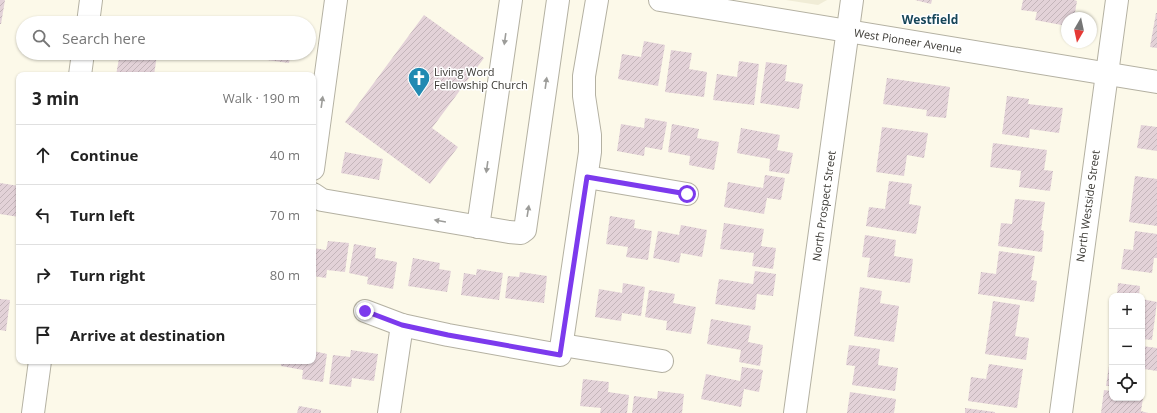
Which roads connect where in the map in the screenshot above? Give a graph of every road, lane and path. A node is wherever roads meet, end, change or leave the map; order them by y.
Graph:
1 (91, 0) edge
2 (336, 0) edge
3 (511, 0) edge
4 (558, 0) edge
5 (596, 0) edge
6 (660, 0) edge
7 (852, 0) edge
8 (1117, 0) edge
9 (89, 16) edge
10 (848, 31) junction
11 (82, 60) edge
12 (80, 72) edge
13 (1106, 74) junction
14 (1157, 82) edge
15 (316, 147) edge
16 (587, 177) junction
17 (687, 194) dead end
18 (316, 196) edge
19 (478, 227) junction
20 (365, 311) dead end
21 (402, 325) junction
22 (562, 345) junction
23 (662, 361) dead end
24 (40, 364) edge
25 (33, 413) edge
26 (389, 413) edge
27 (795, 413) edge
28 (1061, 413) edge

1 - 9 street
15 -> 2 street
3 -> 19 street
19 -> 4 street
5 - 16 street
6 - 10 street, West Pioneer Avenue
7 - 10 street, North Prospect Street
8 - 13 street, North Westside Street
10 - 13 street, West Pioneer Avenue
10 - 27 street, North Prospect Street
11 - 12 street
13 - 14 street, West Pioneer Avenue
13 - 28 street, North Westside Street
16 - 17 street
16 - 22 street
19 -> 18 street
20 - 21 street
21 - 22 street
21 - 26 street
22 - 23 street
24 - 25 street

